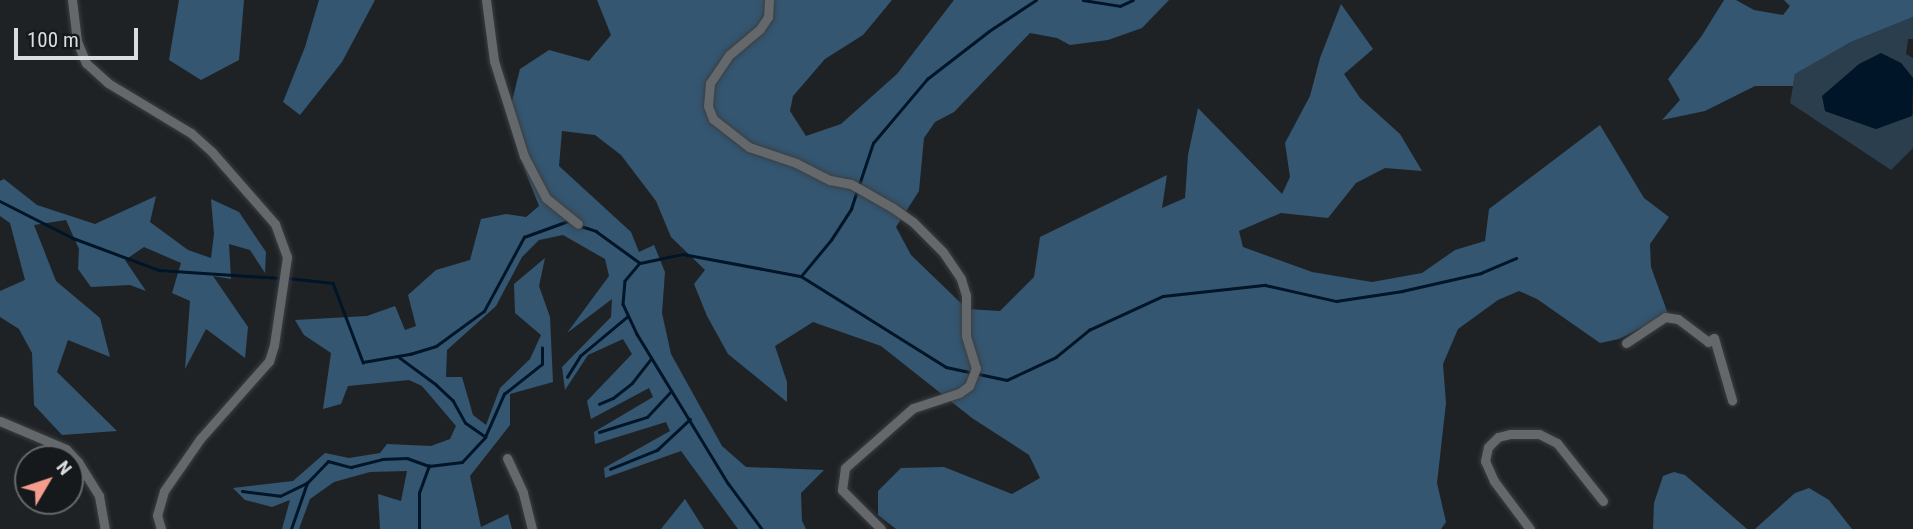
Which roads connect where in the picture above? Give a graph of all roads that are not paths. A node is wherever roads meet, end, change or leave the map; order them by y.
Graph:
1 (72, 0) edge
2 (485, 0) edge
3 (769, 0) edge
4 (579, 224) dead end
5 (1626, 343) dead end
6 (1732, 400) dead end
7 (0, 421) edge
8 (507, 458) dead end
9 (1604, 501) dead end
10 (105, 529) edge
11 (160, 529) edge
12 (532, 529) edge
13 (881, 529) edge
14 (1530, 529) edge

1 - 11 street
2 - 4 street
3 - 13 street
5 - 6 street
7 - 10 street
8 - 12 street
9 - 14 street

